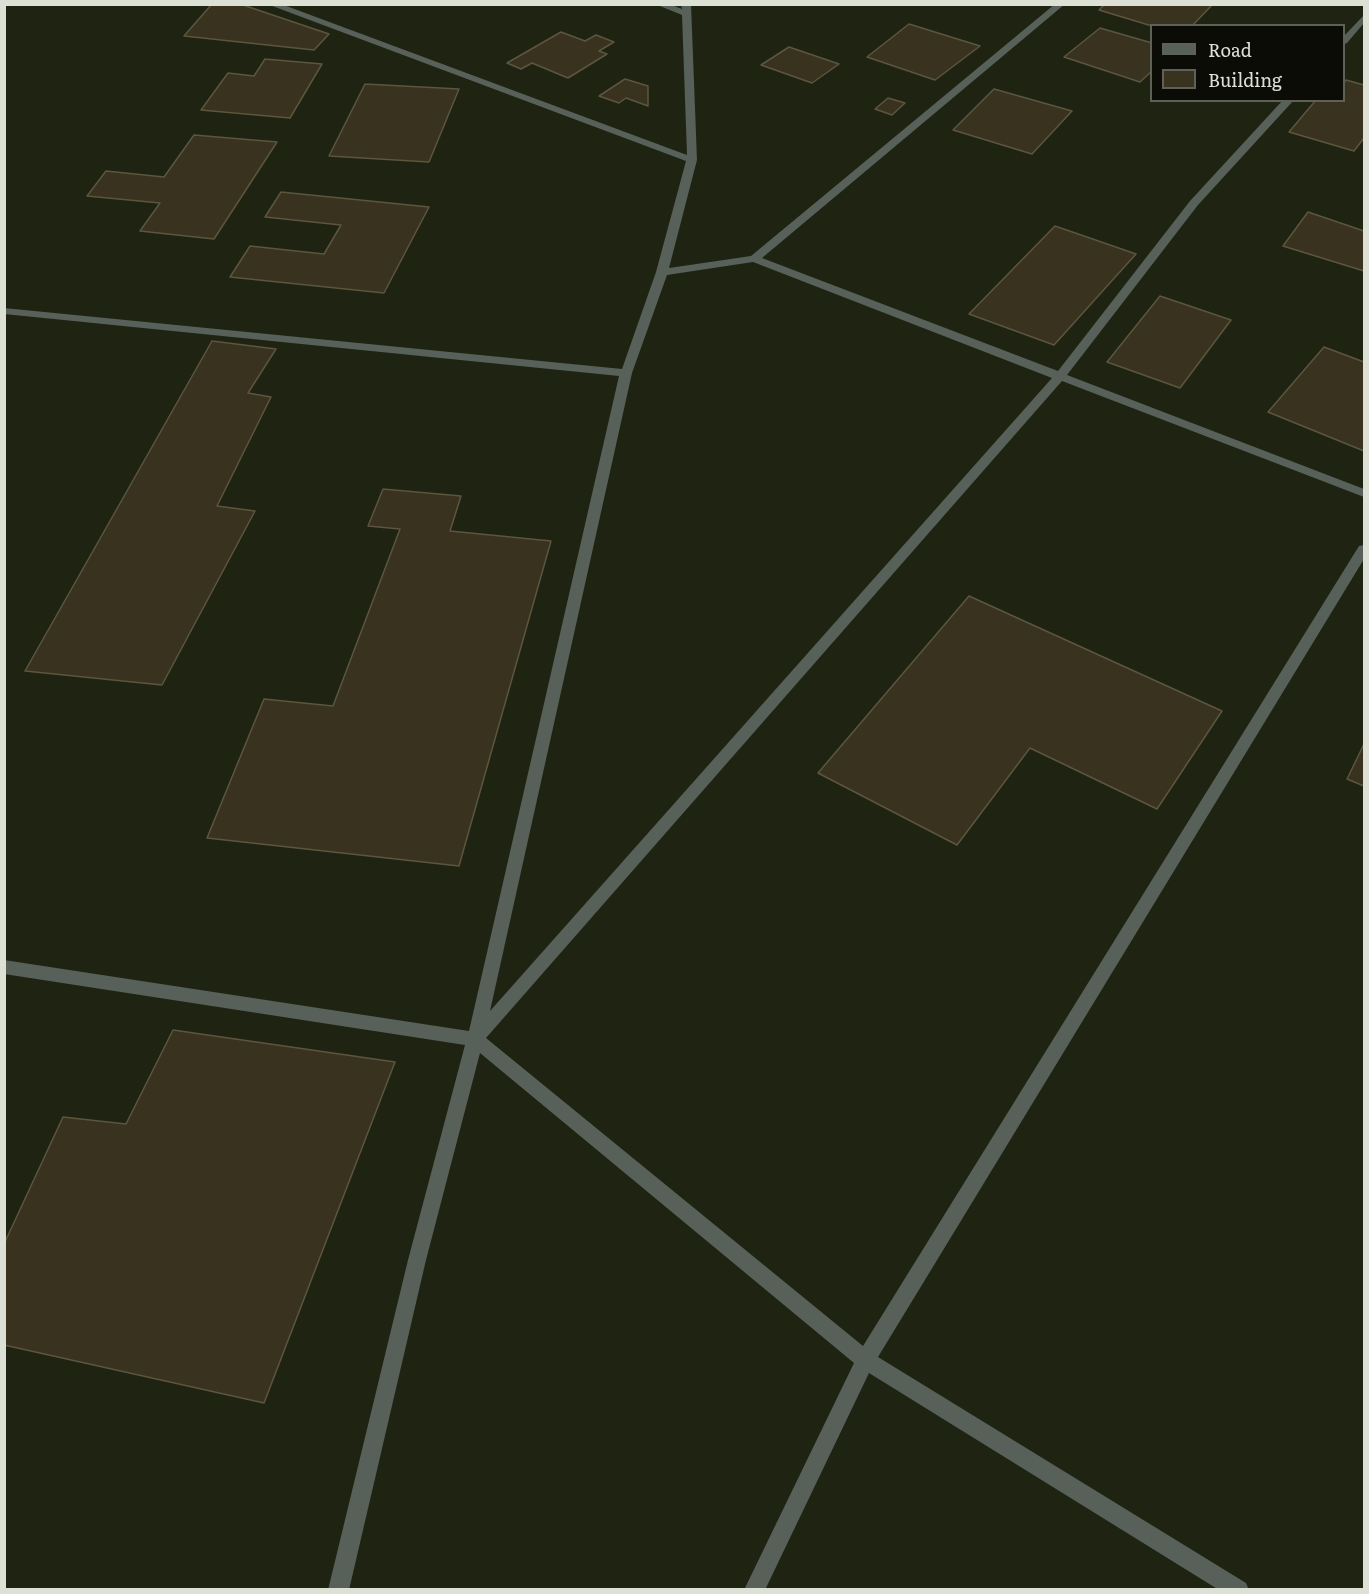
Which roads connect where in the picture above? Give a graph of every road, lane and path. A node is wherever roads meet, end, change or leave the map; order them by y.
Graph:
1 (271, 4) edge
2 (659, 4) edge
3 (1061, 4) edge
4 (686, 9) edge
5 (1365, 18) edge
6 (1345, 40) edge
7 (1287, 102) edge
8 (692, 160) junction
9 (754, 259) junction
10 (662, 272) junction
11 (4, 311) edge
12 (626, 373) junction
13 (1060, 376) junction
14 (1365, 493) edge
15 (1365, 549) edge
16 (4, 967) edge
17 (475, 1039) junction
18 (865, 1359) junction
19 (338, 1590) edge
20 (754, 1590) edge
21 (1239, 1590) edge

1 - 8 street
2 - 4 street
3 - 9 street
4 - 8 street
5 - 6 street
7 - 13 street
8 - 10 street
9 - 10 street
9 - 13 street
10 - 12 street
11 - 12 street
12 - 17 street
13 - 14 street
13 - 17 street
15 - 18 street
16 - 17 street
17 - 18 street
17 - 19 street
18 - 20 street
18 - 21 street

